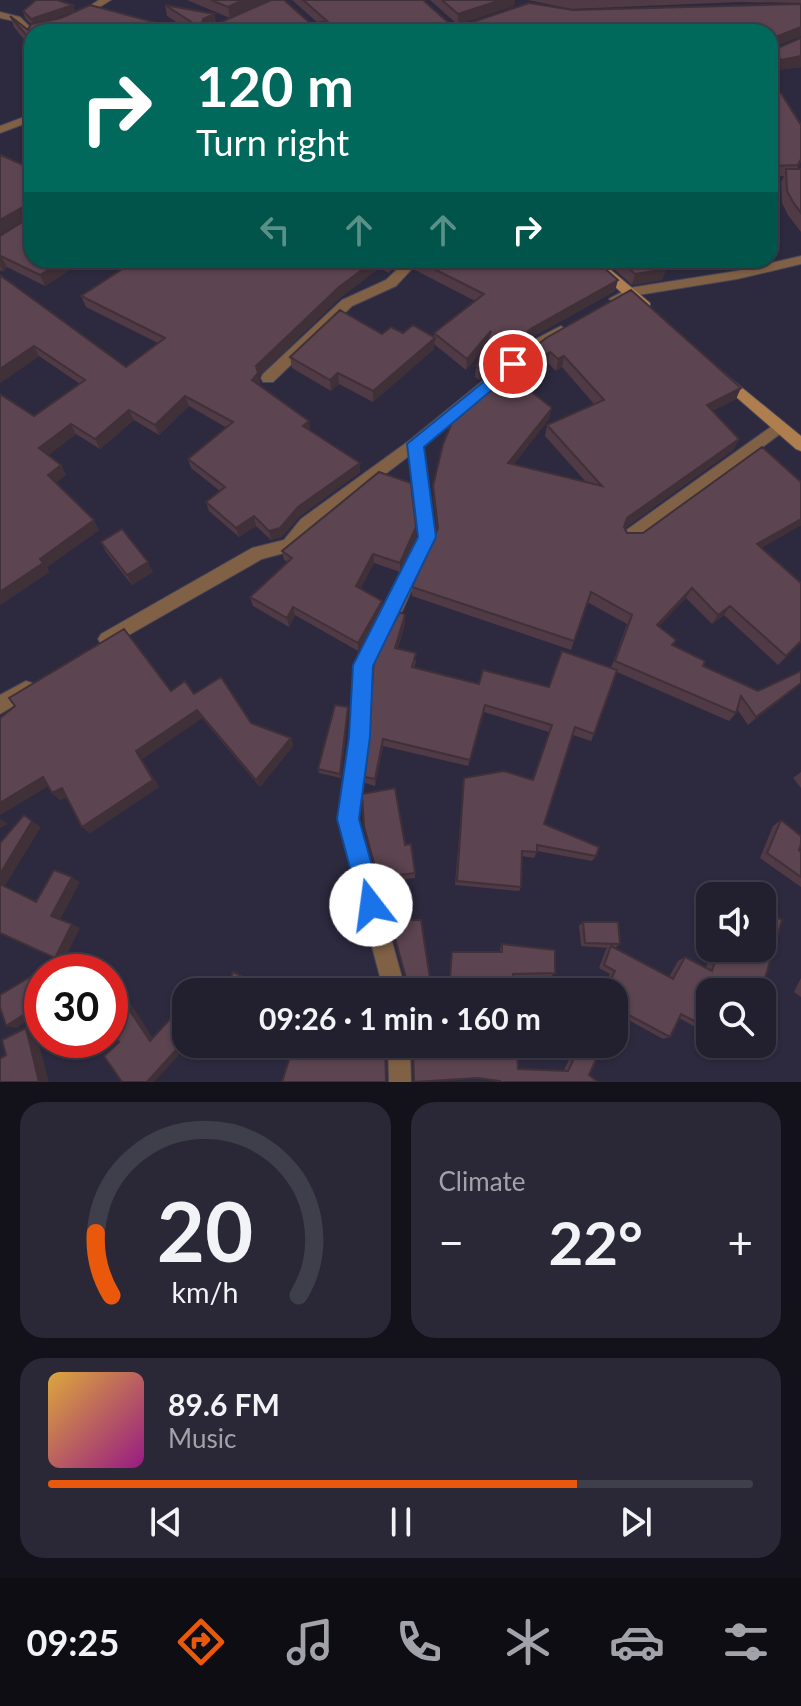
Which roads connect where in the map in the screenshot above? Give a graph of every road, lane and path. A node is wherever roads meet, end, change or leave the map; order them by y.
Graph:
1 (106, 0) edge
2 (0, 15) edge
3 (60, 23) edge
4 (24, 26) edge
5 (24, 120) edge
6 (0, 130) edge
7 (801, 260) edge
8 (778, 264) edge
9 (406, 268) edge
10 (600, 268) edge
11 (758, 268) edge
12 (629, 292) junction
13 (603, 306) edge
14 (652, 312) edge
15 (577, 321) edge
16 (710, 364) edge
17 (268, 378) dead end
18 (779, 427) junction
19 (415, 444) junction
20 (801, 445) edge
21 (631, 536) edge
22 (88, 652) edge
23 (37, 683) edge
24 (0, 705) edge
25 (391, 978) edge
26 (399, 1058) edge
27 (400, 1082) edge

1 - 3 street
2 - 4 street
5 - 6 street
7 - 8 street
9 - 17 street
10 - 12 street
11 - 12 street
12 - 13 street
12 - 14 street
15 - 19 street
16 - 18 street
18 - 20 street
18 - 21 street
19 - 22 street
19 - 25 street
23 - 24 street
26 - 27 street

